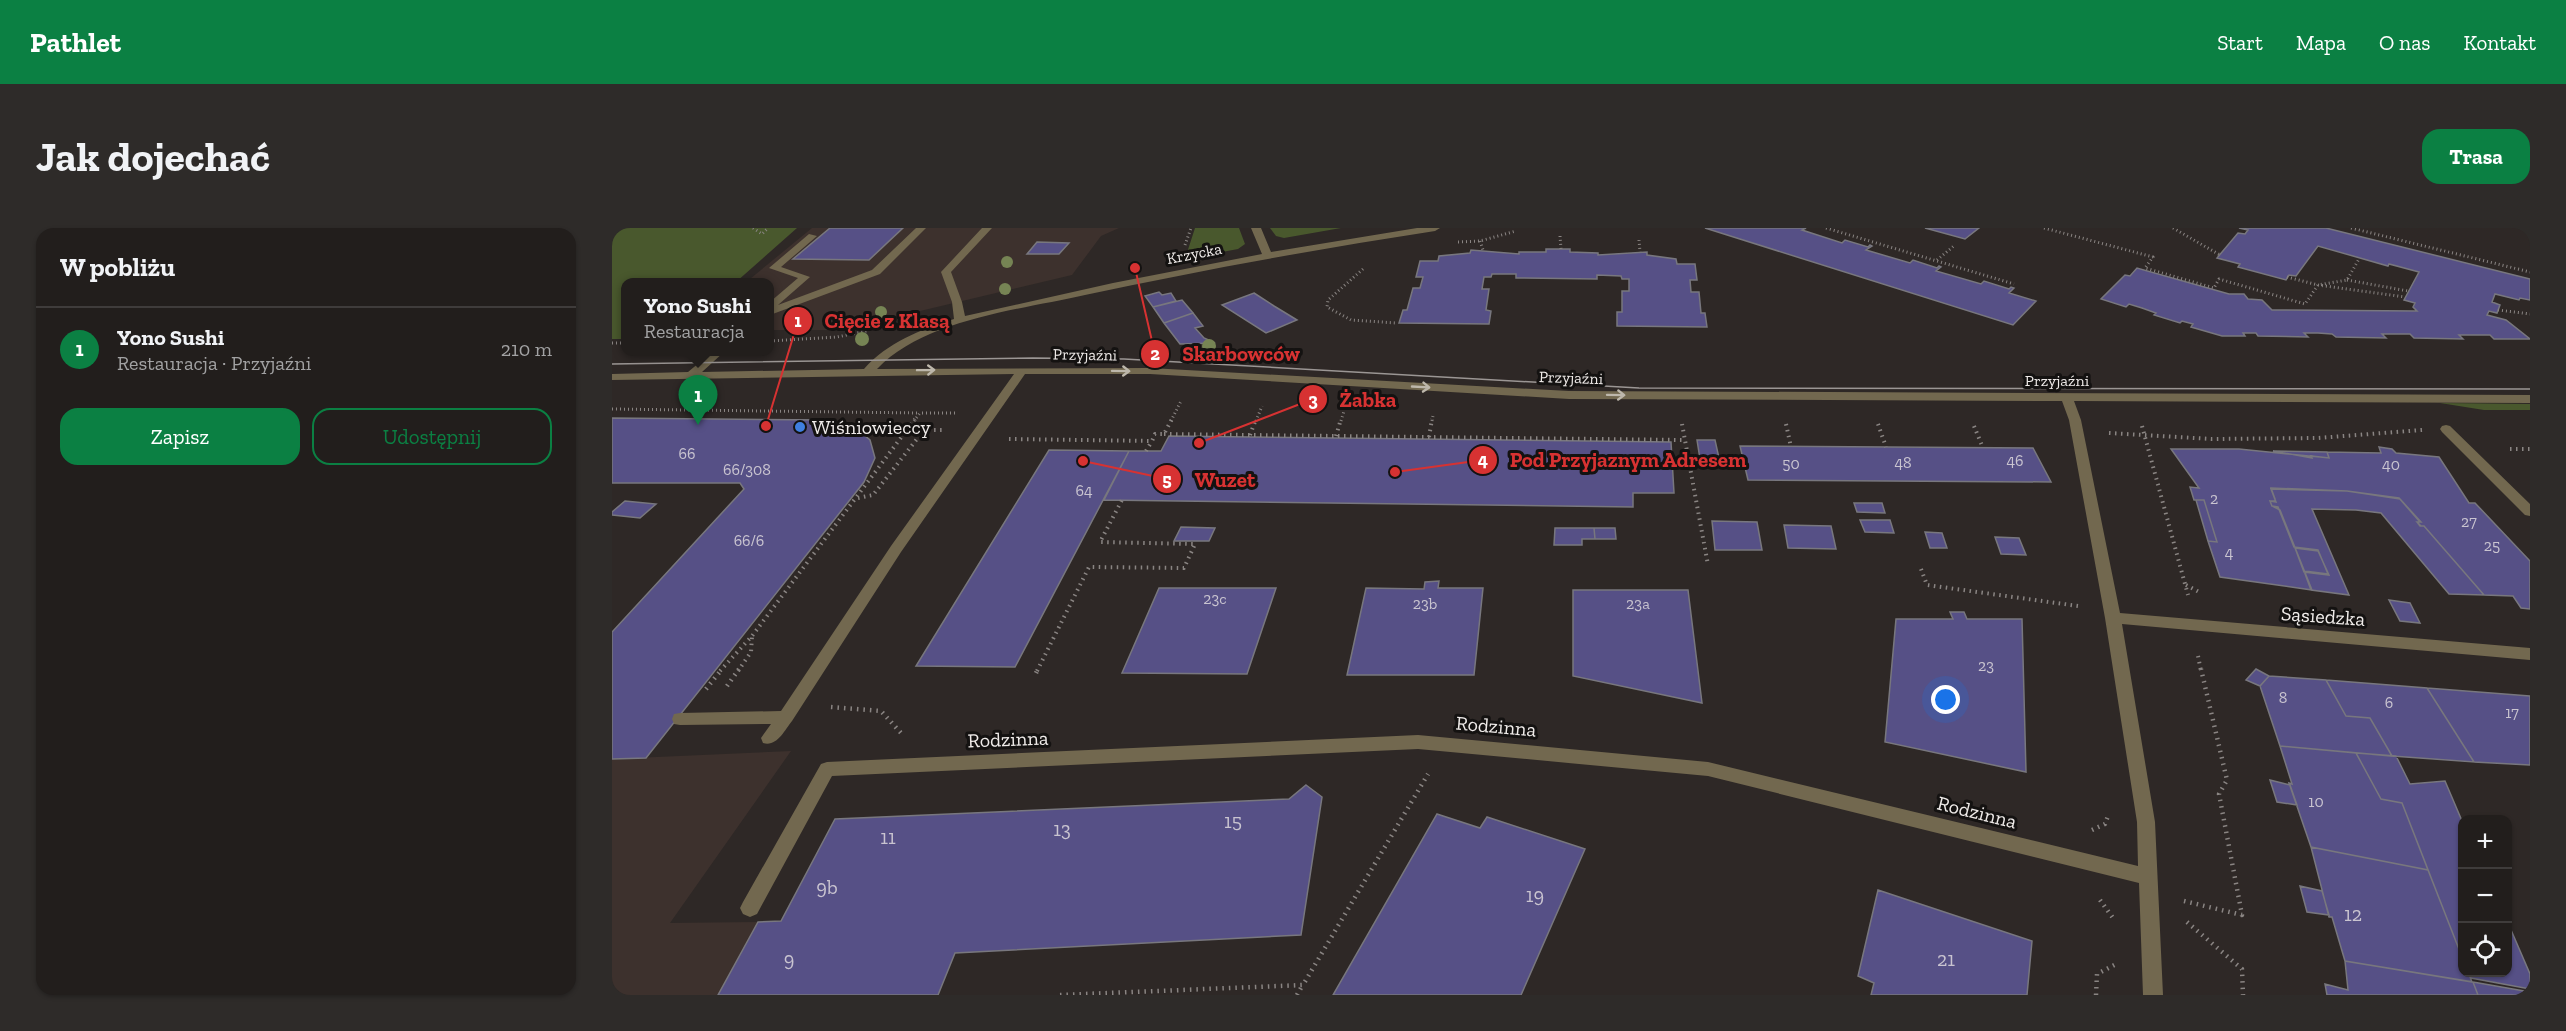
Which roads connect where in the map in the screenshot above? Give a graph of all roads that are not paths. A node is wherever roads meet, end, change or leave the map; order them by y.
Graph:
1 (921, 228) edge
2 (987, 228) edge
3 (1256, 228) edge
4 (1435, 228) edge
5 (812, 236) dead end
6 (1268, 256) junction
7 (774, 304) edge
8 (774, 310) edge
9 (960, 321) junction
10 (712, 356) edge
11 (1022, 370) junction
12 (868, 371) junction
13 (690, 376) junction
14 (612, 377) edge
15 (2067, 396) junction
16 (2530, 399) edge
17 (2446, 429) road end
18 (2530, 512) edge
19 (2113, 618) junction
20 (2530, 654) edge
21 (790, 710) junction
22 (680, 719) dead end
23 (769, 738) dead end
24 (2150, 877) junction
25 (750, 908) dead end
26 (2153, 995) edge

1 - 8 street
2 - 9 street
3 - 6 street
4 - 6 street, Krzycka
5 - 7 street
6 - 9 street, Krzycka
9 - 12 street, Krzycka
10 - 13 street
12 -> 11 street, Przyjaźni
11 -> 15 street, Przyjaźni
11 - 21 street
12 - 13 street, Przyjaźni
13 - 14 street, Przyjaźni
15 - 16 street, Przyjaźni
15 - 19 street
17 - 18 street
19 - 20 street, Sąsiedzka
19 - 24 street
21 - 22 street
21 - 23 street
24 - 25 street, Rodzinna
24 - 26 street

